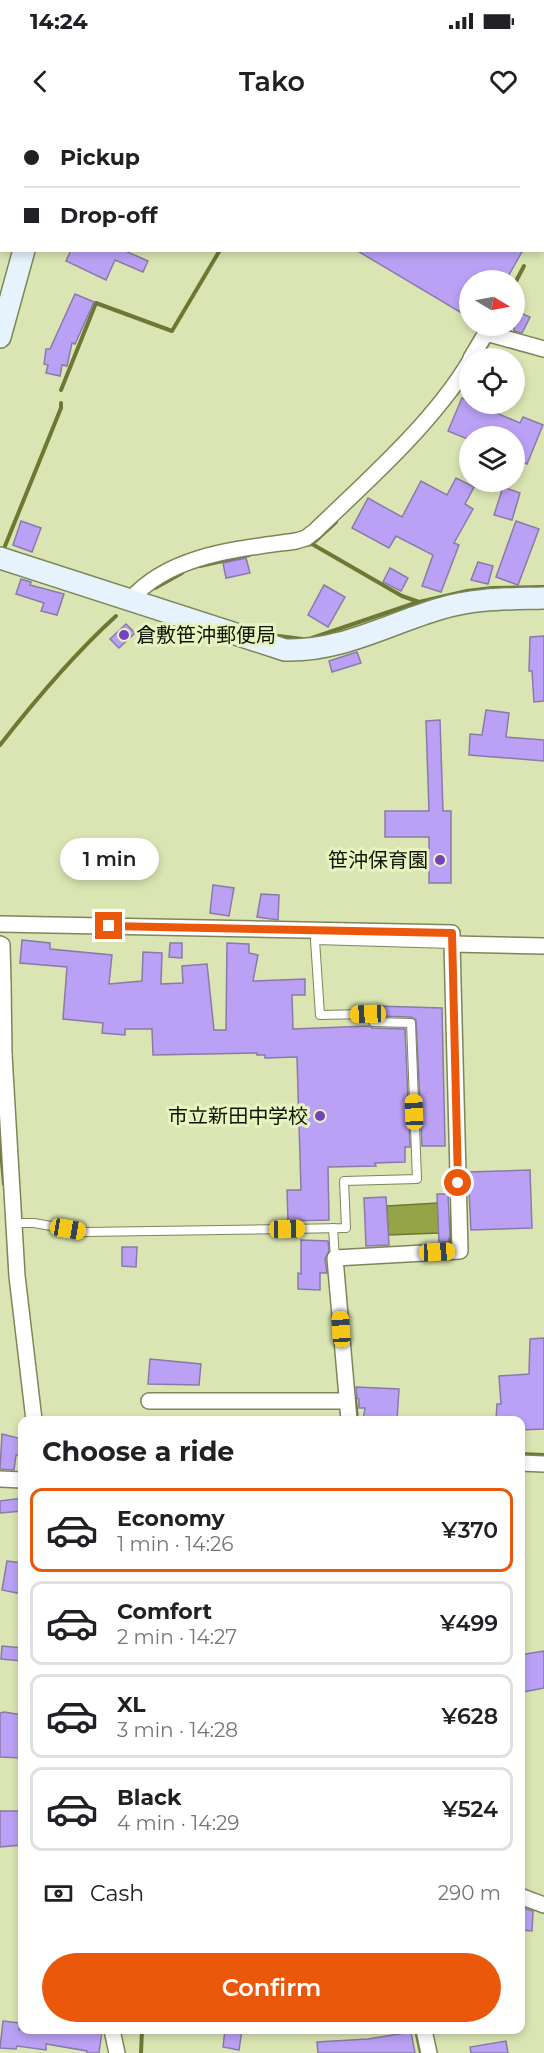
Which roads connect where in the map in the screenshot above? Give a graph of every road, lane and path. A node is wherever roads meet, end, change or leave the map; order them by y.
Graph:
1 (23, 252) edge
2 (0, 337) edge
3 (477, 348) edge
4 (544, 349) edge
5 (459, 377) edge
6 (0, 558) edge
7 (544, 598) edge
8 (130, 600) junction
9 (0, 924) edge
10 (0, 944) edge
11 (544, 946) edge
12 (452, 949) junction
13 (1, 984) edge
14 (2, 1055) edge
15 (14, 1223) junction
16 (333, 1228) junction
17 (340, 1258) junction
18 (149, 1401) dead end
19 (346, 1401) junction
20 (34, 1416) edge
21 (348, 1416) edge
22 (525, 1463) edge
23 (544, 1464) edge
24 (0, 1479) edge
25 (18, 1480) edge
26 (525, 1898) edge
27 (544, 1905) edge
28 (113, 2034) edge
29 (425, 2034) edge
30 (117, 2053) edge
31 (429, 2053) edge

1 - 2 street
3 - 4 street
5 - 8 street
6 - 8 street
7 - 8 street
9 - 12 street
10 - 13 street
11 - 12 street
12 - 16 lane
12 - 17 street
13 - 14 street
14 - 15 street
15 - 16 lane
15 - 20 street
16 - 17 lane
17 - 19 street
18 - 19 street
19 - 21 street
22 - 23 street
24 - 25 street
26 - 27 street
28 - 30 street
29 - 31 street

